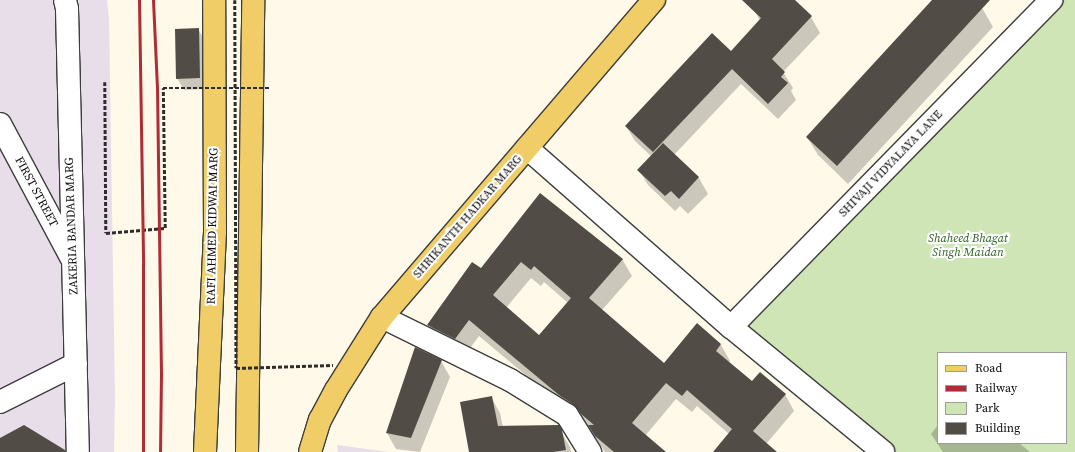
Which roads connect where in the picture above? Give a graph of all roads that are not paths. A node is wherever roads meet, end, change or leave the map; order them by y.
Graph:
1 (65, 0) edge
2 (214, 0) edge
3 (253, 0) edge
4 (654, 0) edge
5 (1051, 0) edge
6 (0, 124) edge
7 (527, 148) junction
8 (73, 261) junction
9 (382, 317) junction
10 (731, 327) junction
11 (76, 364) junction
12 (0, 402) edge
13 (78, 452) edge
14 (205, 452) edge
15 (247, 452) edge
16 (310, 452) edge
17 (590, 452) edge
18 (883, 452) edge

1 - 8 street, ZAKERIA BANDAR MARG
2 - 14 main road, RAFI AHMED KIDWAI MARG
3 - 15 main road
4 - 7 main road, SHRIKANTH HADKAR MARG
5 - 10 street, SHIVAJI VIDYALAYA LANE
6 - 8 street, FIRST STREET
7 - 9 main road, SHRIKANTH HADKAR MARG
7 - 10 street
8 - 11 street, ZAKERIA BANDAR MARG
9 - 16 main road, SHRIKANTH HADKAR MARG
9 - 17 street
10 - 18 street
11 - 12 street
11 - 13 street, ZAKERIA BANDAR MARG

